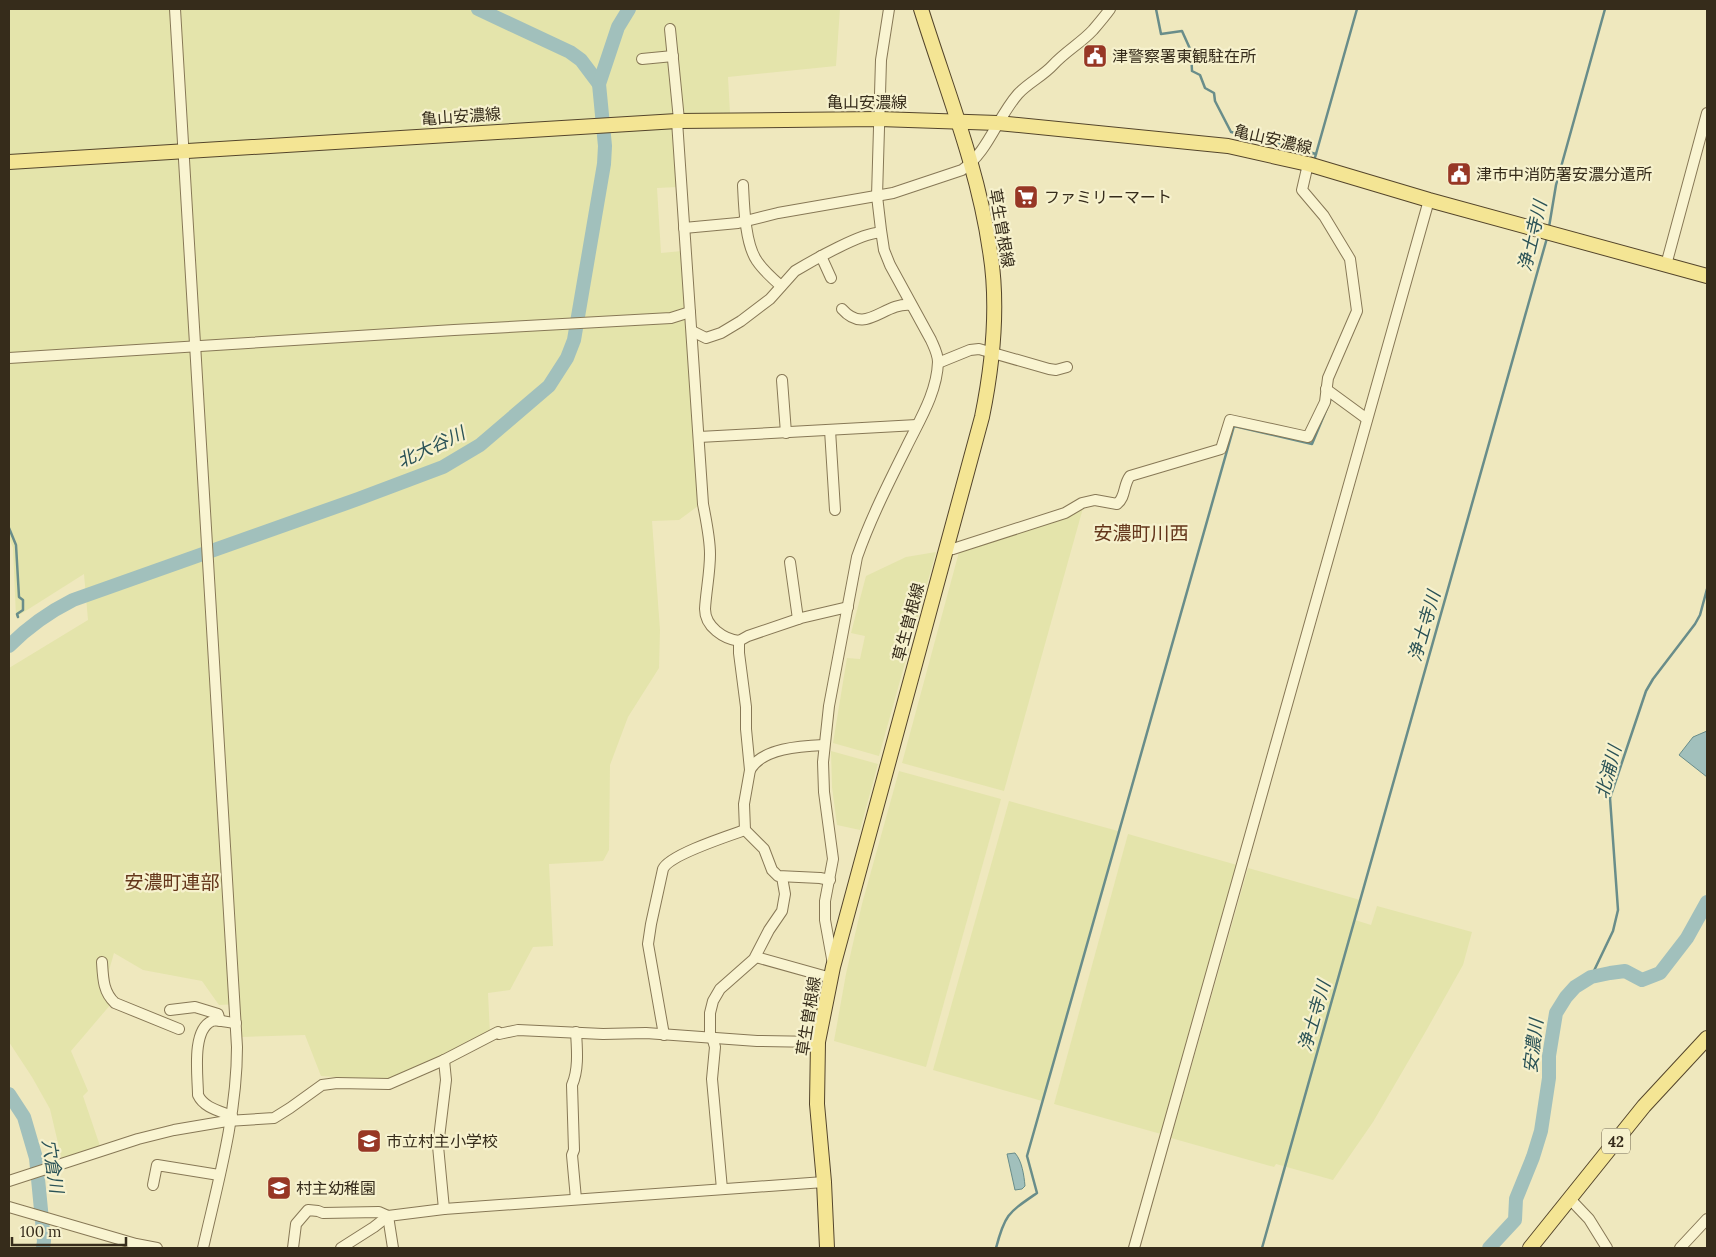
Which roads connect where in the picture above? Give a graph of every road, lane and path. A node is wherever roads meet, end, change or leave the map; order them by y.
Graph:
1 (175, 9) edge
2 (889, 9) edge
3 (922, 9) edge
4 (1110, 9) edge
5 (670, 29) dead end
6 (673, 56) junction
7 (642, 59) dead end
8 (1707, 113) edge
9 (879, 119) junction
10 (678, 120) junction
11 (959, 120) junction
12 (998, 123) junction
13 (184, 151) junction
14 (9, 162) edge
15 (970, 164) junction
16 (1313, 166) junction
17 (743, 185) dead end
18 (877, 196) junction
19 (1429, 200) junction
20 (745, 222) junction
21 (684, 228) junction
22 (881, 233) junction
23 (822, 256) junction
24 (1666, 265) junction
25 (1707, 276) edge
26 (831, 278) dead end
27 (781, 286) junction
28 (911, 305) junction
29 (842, 309) dead end
30 (690, 312) junction
31 (692, 332) junction
32 (195, 347) junction
33 (992, 353) junction
34 (9, 358) edge
35 (938, 363) junction
36 (1067, 367) dead end
37 (782, 380) dead end
38 (1326, 389) junction
39 (1367, 419) junction
40 (917, 425) junction
41 (830, 430) junction
42 (786, 432) junction
43 (699, 438) junction
44 (835, 510) dead end
45 (946, 550) junction
46 (790, 562) dead end
47 (848, 607) junction
48 (798, 619) junction
49 (740, 642) junction
50 (824, 745) junction
51 (750, 770) junction
52 (745, 830) junction
53 (782, 877) junction
54 (830, 880) junction
55 (756, 956) junction
56 (102, 962) dead end
57 (832, 972) junction
58 (170, 1010) dead end
59 (220, 1021) junction
60 (236, 1023) junction
61 (179, 1029) dead end
62 (576, 1032) junction
63 (664, 1035) junction
64 (711, 1037) junction
65 (1707, 1038) edge
66 (818, 1042) junction
67 (444, 1060) junction
68 (231, 1118) junction
69 (219, 1175) junction
70 (10, 1181) edge
71 (824, 1182) junction
72 (153, 1185) dead end
73 (722, 1189) junction
74 (576, 1199) junction
75 (1570, 1199) junction
76 (12, 1208) edge
77 (444, 1209) junction
78 (388, 1216) junction
79 (1707, 1219) edge
80 (157, 1248) edge
81 (203, 1248) edge
82 (293, 1248) edge
83 (341, 1248) edge
84 (393, 1248) edge
85 (827, 1248) edge
86 (1134, 1248) edge
87 (1530, 1248) edge
88 (1607, 1248) edge
89 (1680, 1248) edge

1 - 13 street
2 - 9 street
3 - 11 main road, 草生曽根線
4 - 12 street
5 - 6 street
6 - 7 street
6 - 10 street
8 - 24 street
9 - 10 main road, 亀山安濃線
9 - 11 main road, 亀山安濃線
9 - 18 street
10 - 13 main road, 亀山安濃線
10 - 21 street
11 - 12 main road, 亀山安濃線
11 - 15 main road, 草生曽根線
12 - 15 street
12 - 16 main road, 亀山安濃線
13 - 14 main road, 亀山安濃線
13 - 32 street
15 - 18 street
15 - 33 main road, 草生曽根線
16 - 19 main road, 亀山安濃線
16 - 38 street
17 - 20 street
18 - 20 street
18 - 22 street
19 - 24 main road, 亀山安濃線
19 - 39 street
20 - 21 street
20 - 27 street
21 - 30 street
22 - 23 street
22 - 28 street
23 - 26 street
23 - 27 street
24 - 25 main road, 亀山安濃線
27 - 31 street
28 - 29 street
28 - 35 street
30 - 31 street
30 - 32 street
31 - 43 street
32 - 34 street
32 - 60 street
33 - 35 street
33 - 36 street
33 - 45 main road, 草生曽根線
35 - 40 street
37 - 42 street
38 - 39 street
38 - 45 street
39 - 86 street
40 - 41 street
40 - 47 street
41 - 42 street
41 - 44 street
42 - 43 street
43 - 49 street
45 - 57 main road, 草生曽根線
46 - 48 street
47 - 48 street
47 - 50 street
48 - 49 street
49 - 51 street
50 - 51 street
50 - 54 street
51 - 52 street
52 - 53 street
52 - 63 street
53 - 54 street
53 - 55 street
54 - 57 street
55 - 57 street
55 - 64 street
56 - 61 street
57 - 66 main road, 草生曽根線
58 - 59 street
59 - 60 street
59 - 68 street
60 - 68 street
62 - 63 street
62 - 67 street
62 - 74 street
63 - 64 street
64 - 66 street
64 - 73 street
65 - 75 main road, 42
66 - 71 main road, 草生曽根線
67 - 68 street
67 - 77 street
68 - 69 street
68 - 70 street
69 - 72 street
69 - 81 street
71 - 73 street
71 - 85 main road, 草生曽根線
73 - 74 street
74 - 77 street
75 - 87 main road, 42
75 - 88 street
76 - 80 street
77 - 78 street
78 - 82 street
78 - 83 street
78 - 84 street
79 - 89 street

